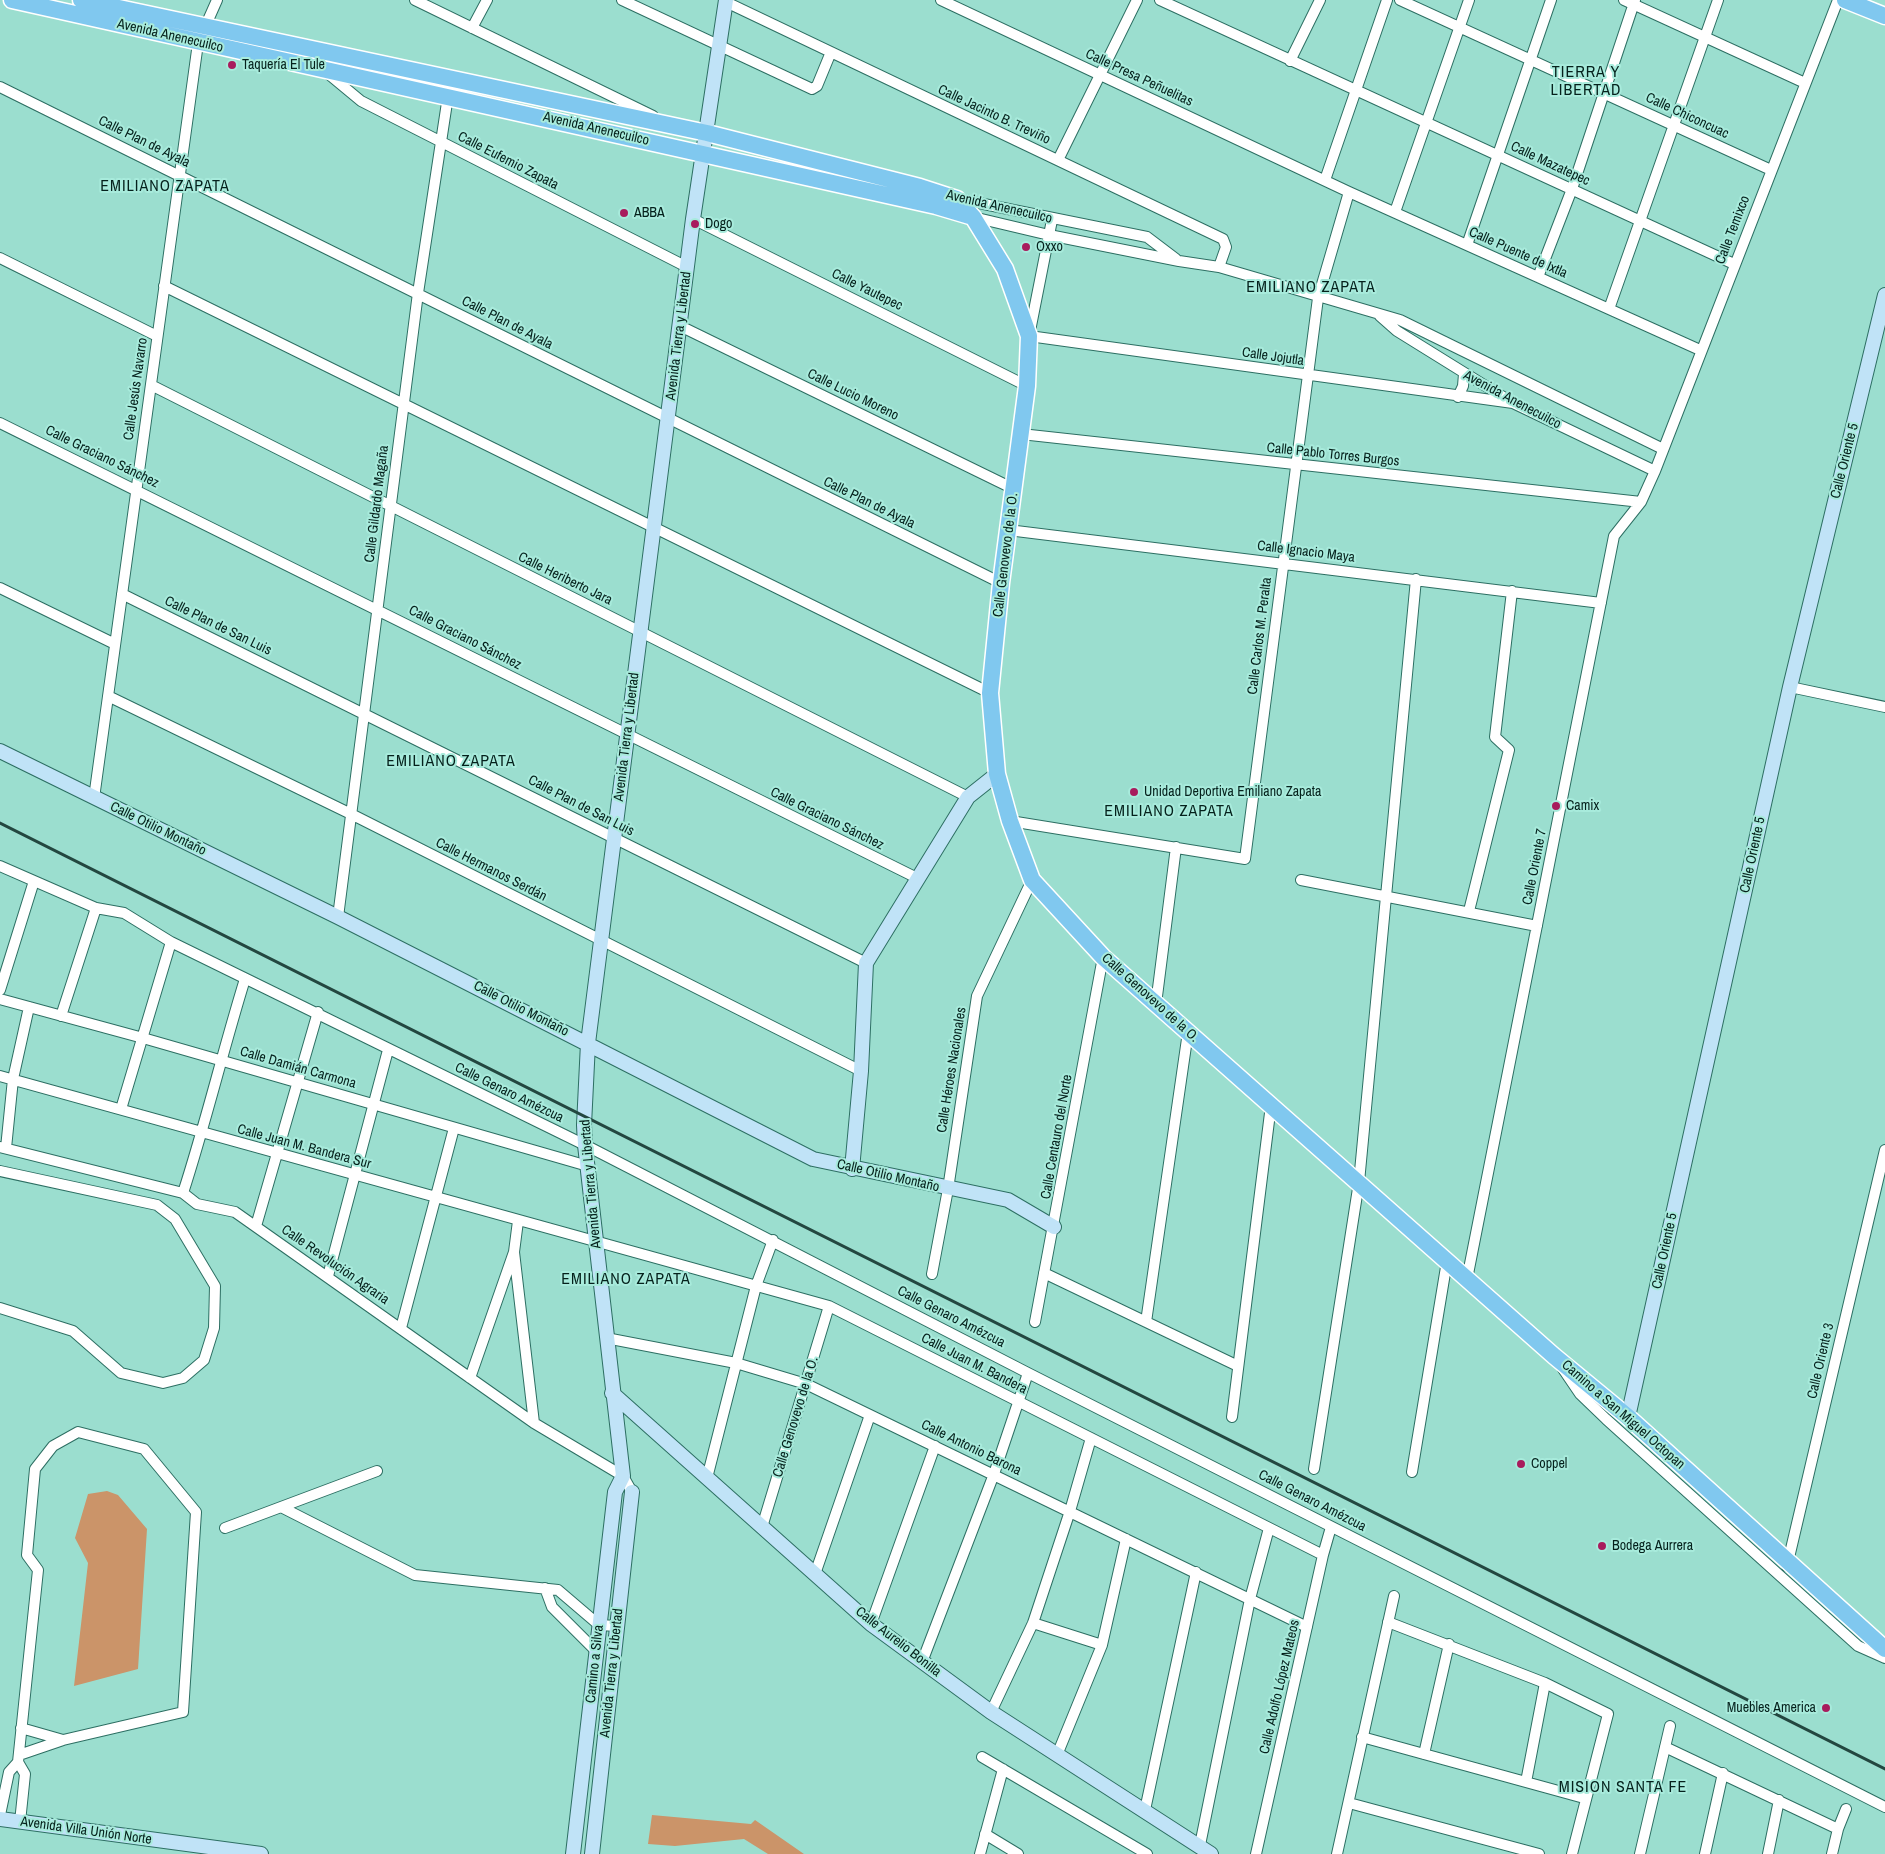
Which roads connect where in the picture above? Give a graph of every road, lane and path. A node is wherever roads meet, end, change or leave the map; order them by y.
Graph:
1 (12, 0) edge
2 (81, 0) edge
3 (217, 0) edge
4 (415, 0) edge
5 (486, 0) edge
6 (622, 0) edge
7 (941, 0) edge
8 (1137, 0) edge
9 (1160, 0) edge
10 (1320, 0) edge
11 (1387, 0) edge
12 (1400, 0) edge
13 (1469, 0) edge
14 (1551, 0) edge
15 (1718, 0) edge
16 (1838, 0) edge
17 (1845, 0) edge
18 (726, 1) edge
19 (1630, 1) edge
20 (103, 2) edge
21 (1885, 16) edge
22 (1459, 27) junction
23 (472, 28) junction
24 (201, 35) junction
25 (1704, 37) junction
26 (720, 48) junction
27 (831, 52) junction
28 (1531, 60) junction
29 (1290, 62) junction
30 (322, 69) junction
31 (1099, 74) junction
32 (1805, 83) junction
33 (0, 87) edge
34 (1355, 90) junction
35 (1603, 93) junction
36 (448, 96) junction
37 (1426, 122) junction
38 (1674, 126) junction
39 (674, 127) junction
40 (707, 133) junction
41 (441, 143) junction
42 (703, 153) junction
43 (1499, 156) junction
44 (1058, 160) junction
45 (1771, 170) junction
46 (180, 174) junction
47 (1325, 180) junction
48 (1572, 190) junction
49 (1349, 192) junction
50 (957, 199) junction
51 (1395, 212) junction
52 (973, 216) junction
53 (694, 219) junction
54 (1052, 220) junction
55 (1641, 221) junction
56 (1049, 235) junction
57 (1467, 245) junction
58 (0, 258) edge
59 (1179, 261) junction
60 (1734, 264) junction
61 (688, 267) junction
62 (1219, 267) junction
63 (1538, 277) junction
64 (164, 286) junction
65 (418, 294) junction
66 (1885, 296) edge
67 (1318, 298) junction
68 (1609, 309) junction
69 (1378, 315) junction
70 (680, 326) junction
71 (158, 336) junction
72 (1029, 336) junction
73 (1700, 350) junction
74 (1464, 374) junction
75 (1306, 376) junction
76 (151, 385) junction
77 (1027, 386) junction
78 (1458, 397) junction
79 (404, 402) junction
80 (1514, 403) junction
81 (668, 420) junction
82 (0, 423) edge
83 (1021, 434) junction
84 (1663, 449) junction
85 (1295, 464) junction
86 (1655, 470) junction
87 (1014, 489) junction
88 (136, 490) junction
89 (1641, 502) junction
90 (391, 508) junction
91 (654, 529) junction
92 (1008, 530) junction
93 (1283, 563) junction
94 (1416, 580) junction
95 (1001, 583) junction
96 (0, 588) edge
97 (1512, 591) junction
98 (122, 594) junction
99 (1601, 603) junction
100 (378, 609) junction
101 (641, 632) junction
102 (115, 644) junction
103 (1790, 687) junction
104 (990, 693) junction
105 (108, 696) junction
106 (1885, 707) edge
107 (364, 713) junction
108 (628, 736) junction
109 (0, 751) edge
110 (997, 774) junction
111 (94, 798) junction
112 (968, 798) junction
113 (351, 814) junction
114 (1010, 821) junction
115 (615, 839) junction
116 (1176, 847) junction
117 (0, 866) edge
118 (917, 878) junction
119 (1032, 880) junction
120 (1301, 880) dead end
121 (34, 881) junction
122 (1386, 896) junction
123 (96, 908) junction
124 (1469, 912) junction
125 (338, 917) junction
126 (1537, 926) junction
127 (171, 942) junction
128 (602, 942) junction
129 (1103, 957) junction
130 (866, 963) junction
131 (245, 979) junction
132 (0, 990) edge
133 (0, 999) edge
134 (1156, 1004) junction
135 (29, 1007) junction
136 (318, 1012) junction
137 (61, 1016) junction
138 (1188, 1032) junction
139 (143, 1038) junction
140 (588, 1043) junction
141 (388, 1050) junction
142 (220, 1060) junction
143 (861, 1071) junction
144 (4, 1076) edge
145 (297, 1082) junction
146 (375, 1105) junction
147 (1271, 1105) junction
148 (121, 1109) junction
149 (454, 1128) junction
150 (202, 1134) junction
151 (586, 1145) junction
152 (3, 1147) edge
153 (1885, 1150) edge
154 (276, 1153) junction
155 (588, 1166) junction
156 (852, 1168) junction
157 (1, 1170) edge
158 (355, 1175) junction
159 (1359, 1182) junction
160 (948, 1189) junction
161 (183, 1193) junction
162 (434, 1197) junction
163 (518, 1221) junction
164 (256, 1226) junction
165 (1054, 1227) junction
166 (773, 1240) junction
167 (596, 1242) junction
168 (514, 1252) junction
169 (1447, 1261) junction
170 (1044, 1273) junction
171 (932, 1274) dead end
172 (328, 1276) junction
173 (1467, 1279) junction
174 (756, 1286) junction
175 (829, 1306) junction
176 (0, 1308) edge
177 (1036, 1322) dead end
178 (1146, 1322) junction
179 (401, 1328) junction
180 (606, 1338) junction
181 (1554, 1356) junction
182 (736, 1363) junction
183 (1238, 1366) junction
184 (1028, 1373) junction
185 (470, 1378) junction
186 (806, 1384) junction
187 (612, 1393) junction
188 (1019, 1402) junction
189 (870, 1415) junction
190 (1232, 1417) dead end
191 (1628, 1417) junction
192 (534, 1423) junction
193 (1090, 1438) junction
194 (935, 1446) junction
195 (1314, 1469) dead end
196 (377, 1470) dead end
197 (1412, 1472) dead end
198 (994, 1474) junction
199 (623, 1476) junction
200 (707, 1478) junction
201 (632, 1492) joint
202 (281, 1507) junction
203 (1070, 1511) junction
204 (762, 1527) junction
205 (1332, 1527) junction
206 (224, 1528) dead end
207 (1269, 1528) junction
208 (1126, 1539) junction
209 (1323, 1555) junction
210 (1788, 1562) junction
211 (1196, 1572) junction
212 (815, 1574) junction
213 (1784, 1579) junction
214 (545, 1588) junction
215 (1394, 1596) dead end
216 (1250, 1599) junction
217 (1388, 1622) junction
218 (1033, 1623) junction
219 (871, 1624) junction
220 (599, 1625) junction
221 (617, 1626) junction
222 (1307, 1627) junction
223 (1449, 1644) junction
224 (1102, 1645) junction
225 (1885, 1649) edge
226 (597, 1652) junction
227 (1885, 1658) edge
228 (922, 1662) junction
229 (594, 1681) junction
230 (611, 1682) junction
231 (1545, 1683) junction
232 (991, 1712) junction
233 (1670, 1726) dead end
234 (21, 1728) junction
235 (1362, 1737) junction
236 (63, 1740) junction
237 (1665, 1747) junction
238 (1424, 1754) junction
239 (1057, 1755) junction
240 (982, 1757) dead end
241 (18, 1759) junction
242 (1003, 1769) junction
243 (584, 1770) junction
244 (4, 1772) edge
245 (601, 1772) junction
246 (1723, 1773) junction
247 (26, 1774) junction
248 (1526, 1782) junction
249 (1584, 1798) junction
250 (1780, 1800) junction
251 (1349, 1803) junction
252 (1885, 1807) edge
253 (1846, 1809) dead end
254 (1145, 1810) junction
255 (0, 1815) edge
256 (0, 1819) edge
257 (20, 1822) junction
258 (1838, 1829) junction
259 (985, 1834) junction
260 (1200, 1845) junction
261 (261, 1854) edge
262 (573, 1854) edge
263 (592, 1854) edge
264 (980, 1854) edge
265 (1018, 1854) edge
266 (1146, 1854) edge
267 (1211, 1854) edge
268 (1256, 1854) edge
269 (1336, 1854) edge
270 (1539, 1854) edge
271 (1573, 1854) edge
272 (1640, 1854) edge
273 (1706, 1854) edge
274 (1768, 1854) edge
275 (1832, 1854) edge

1 - 24 main road, Avenida Anenecuilco
2 - 20 main road, Avenida Anenecuilco
3 - 24 street, Calle Jesús Navarro
4 - 23 street
5 - 23 street
6 - 26 street
7 - 31 street, Calle Presa Peñuelitas
8 - 31 street
9 - 29 street, Calle Mazatepec
10 - 29 street
11 - 34 street
12 - 22 street, Calle Chiconcuac
13 - 22 street
14 - 28 street
15 - 25 street
16 - 32 street, Calle Temixco
17 - 21 main road
18 - 26 street, Avenida Tierra y Libertad
18 - 27 street, Calle Jacinto B. Treviño
19 - 25 street
19 - 35 street
20 - 24 main road, Avenida Anenecuilco
22 - 28 street, Calle Chiconcuac
22 - 37 street
23 - 39 street
24 - 30 main road, Avenida Anenecuilco
24 - 39 main road, Avenida Anenecuilco
24 - 46 street, Calle Jesús Navarro
25 - 32 street
25 - 38 street
26 - 27 street
26 - 40 street, Avenida Tierra y Libertad
27 - 44 street, Calle Jacinto B. Treviño
28 - 35 street, Calle Chiconcuac
28 - 43 street
29 - 34 street, Calle Mazatepec
30 - 36 main road, Avenida Anenecuilco
30 - 41 street, Calle Eufemio Zapata
31 - 44 street
31 - 47 street, Calle Presa Peñuelitas
32 - 45 street, Calle Temixco
33 - 46 street, Calle Plan de Ayala
34 - 37 street, Calle Mazatepec
34 - 47 street
35 - 38 street, Calle Chiconcuac
35 - 48 street
36 - 41 street, Calle Gildardo Magaña
36 - 42 main road, Avenida Anenecuilco
37 - 43 street, Calle Mazatepec
37 - 51 street
38 - 45 street, Calle Chiconcuac
38 - 55 street
39 - 40 main road, Avenida Anenecuilco
40 - 42 street, Avenida Tierra y Libertad
40 - 50 main road, Avenida Anenecuilco
41 - 61 street, Calle Eufemio Zapata
41 - 65 street, Calle Gildardo Magaña
42 - 52 main road, Avenida Anenecuilco
42 - 53 street, Avenida Tierra y Libertad
43 - 48 street, Calle Mazatepec
43 - 57 street
44 - 62 street, Calle Jacinto B. Treviño
45 - 60 street, Calle Temixco
46 - 64 street, Calle Jesús Navarro
46 - 65 street, Calle Plan de Ayala
47 - 49 street, Calle Puente de Ixtla
48 - 55 street, Calle Mazatepec
48 - 63 street
49 - 51 street, Calle Puente de Ixtla
49 - 67 street, Calle Carlos M. Peralta
50 - 52 main road, Calle Genovevo de la O.
50 - 54 street, Avenida Anenecuilco
51 - 57 street, Calle Puente de Ixtla
52 - 56 street, Avenida Anenecuilco
52 - 72 main road, Calle Genovevo de la O.
53 - 61 street, Avenida Tierra y Libertad
53 - 77 street, Calle Yautepec
54 - 56 street, Calle Genovevo de la O.
54 - 59 street, Avenida Anenecuilco
55 - 60 street, Calle Mazatepec
55 - 68 street
56 - 59 street, Avenida Anenecuilco
56 - 72 street, Calle Genovevo de la O.
57 - 63 street, Calle Puente de Ixtla
58 - 71 street
59 - 62 street, Avenida Anenecuilco
60 - 73 street, Calle Temixco
61 - 70 street, Avenida Tierra y Libertad
62 - 67 street, Avenida Anenecuilco
63 - 68 street, Calle Puente de Ixtla
64 - 71 street, Calle Jesús Navarro
64 - 79 street
65 - 79 street, Calle Gildardo Magaña
65 - 81 street, Calle Plan de Ayala
66 - 103 street, Calle Oriente 5
67 - 69 street, Avenida Anenecuilco
67 - 75 street, Calle Carlos M. Peralta
68 - 73 street, Calle Puente de Ixtla
69 - 74 street, Avenida Anenecuilco
69 - 84 street, Avenida Anenecuilco
70 - 81 street, Avenida Tierra y Libertad
70 - 87 street, Calle Lucio Moreno
71 - 76 street, Calle Jesús Navarro
72 - 75 street, Calle Jojutla
72 - 77 main road, Calle Genovevo de la O.
73 - 84 street, Calle Temixco
74 - 78 street
74 - 80 street, Avenida Anenecuilco
75 - 78 street, Calle Jojutla
75 - 85 street, Calle Carlos M. Peralta
76 - 88 street, Calle Jesús Navarro
76 - 90 street, Calle Heriberto Jara
77 - 83 main road, Calle Genovevo de la O.
78 - 80 street, Calle Jojutla
79 - 90 street, Calle Gildardo Magaña
79 - 91 street
80 - 86 street, Avenida Anenecuilco
81 - 91 street, Avenida Tierra y Libertad
81 - 95 street, Calle Plan de Ayala
82 - 88 street, Calle Graciano Sánchez
83 - 85 street, Calle Pablo Torres Burgos
83 - 87 main road, Calle Genovevo de la O.
84 - 86 street, Calle Temixco
85 - 89 street, Calle Pablo Torres Burgos
85 - 93 street, Calle Carlos M. Peralta
86 - 89 street, Calle Oriente 7
87 - 92 main road, Calle Genovevo de la O.
88 - 98 street, Calle Jesús Navarro
88 - 100 street, Calle Graciano Sánchez
89 - 99 street, Calle Oriente 7
90 - 100 street, Calle Gildardo Magaña
90 - 101 street, Calle Heriberto Jara
91 - 101 street, Avenida Tierra y Libertad
91 - 104 street
92 - 93 street, Calle Ignacio Maya
92 - 95 main road, Calle Genovevo de la O.
93 - 94 street, Calle Ignacio Maya
93 - 116 street, Calle Carlos M. Peralta
94 - 97 street, Calle Ignacio Maya
94 - 122 street
95 - 104 main road, Calle Genovevo de la O.
96 - 102 street
97 - 99 street, Calle Ignacio Maya
97 - 124 street
98 - 102 street, Calle Jesús Navarro
98 - 107 street, Calle Plan de San Luis
99 - 126 street, Calle Oriente 7
100 - 107 street, Calle Gildardo Magaña
100 - 108 street, Calle Graciano Sánchez
101 - 108 street, Avenida Tierra y Libertad
101 - 112 street, Calle Heriberto Jara
102 - 105 street, Calle Jesús Navarro
103 - 106 street
103 - 191 street, Calle Oriente 5
104 - 110 main road, Calle Genovevo de la O.
105 - 111 street, Calle Jesús Navarro
105 - 113 street, Calle Hermanos Serdán
107 - 113 street, Calle Gildardo Magaña
107 - 115 street, Calle Plan de San Luis
108 - 115 street, Avenida Tierra y Libertad
108 - 118 street, Calle Graciano Sánchez
109 - 111 street, Calle Otilio Montaño
110 - 112 street
110 - 114 main road, Calle Genovevo de la O.
111 - 125 street, Calle Otilio Montaño
112 - 118 street
113 - 125 street, Calle Gildardo Magaña
113 - 128 street, Calle Hermanos Serdán
114 - 116 street
114 - 119 main road, Calle Genovevo de la O.
115 - 128 street, Avenida Tierra y Libertad
115 - 130 street, Calle Plan de San Luis
116 - 134 street
117 - 121 street, Calle Genaro Amézcua
118 - 130 street
119 - 129 main road, Calle Genovevo de la O.
119 - 160 street, Calle Héroes Nacionales
120 - 122 street
121 - 123 street, Calle Genaro Amézcua
121 - 132 street
122 - 124 street
122 - 159 street
123 - 127 street, Calle Genaro Amézcua
123 - 137 street
124 - 126 street
125 - 140 street, Calle Otilio Montaño
126 - 173 street, Calle Oriente 7
127 - 131 street, Calle Genaro Amézcua
127 - 139 street
128 - 140 street, Avenida Tierra y Libertad
128 - 143 street, Calle Hermanos Serdán
129 - 134 main road, Calle Genovevo de la O.
129 - 165 street, Calle Centauro del Norte
130 - 143 street
131 - 136 street, Calle Genaro Amézcua
131 - 142 street
133 - 135 street, Calle Damián Carmona
134 - 138 main road, Calle Genovevo de la O.
135 - 137 street, Calle Damián Carmona
135 - 144 street
136 - 141 street, Calle Genaro Amézcua
136 - 145 street
137 - 139 street, Calle Damián Carmona
138 - 147 main road, Calle Genovevo de la O.
138 - 178 street
139 - 142 street, Calle Damián Carmona
139 - 148 street
140 - 151 street, Avenida Tierra y Libertad
140 - 156 street, Calle Otilio Montaño
141 - 146 street
141 - 151 street, Calle Genaro Amézcua
142 - 145 street, Calle Damián Carmona
142 - 150 street
143 - 156 street
144 - 148 street, Calle Juan M. Bandera Sur
144 - 152 street
145 - 146 street, Calle Damián Carmona
145 - 154 street
146 - 149 street, Calle Damián Carmona
146 - 158 street
147 - 159 main road, Calle Genovevo de la O.
147 - 183 street
148 - 150 street, Calle Juan M. Bandera Sur
149 - 155 street, Calle Damián Carmona
149 - 162 street
150 - 154 street, Calle Juan M. Bandera Sur
150 - 161 street
151 - 155 street, Avenida Tierra y Libertad
151 - 166 street, Calle Genaro Amézcua
152 - 161 street, Calle Revolución Agraria
153 - 210 street, Calle Oriente 3
154 - 158 street, Calle Juan M. Bandera Sur
154 - 164 street
155 - 167 street, Avenida Tierra y Libertad
156 - 160 street, Calle Otilio Montaño
157 - 176 street
158 - 162 street, Calle Juan M. Bandera Sur
158 - 172 street
159 - 169 main road, Camino a San Miguel Octopan
159 - 195 street
160 - 165 street, Calle Otilio Montaño
160 - 171 street, Calle Héroes Nacionales
161 - 164 street, Calle Revolución Agraria
162 - 163 street, Calle Juan M. Bandera Sur
162 - 179 street
163 - 167 street, Calle Juan M. Bandera Sur
163 - 168 street
164 - 172 street, Calle Revolución Agraria
165 - 170 street, Calle Centauro del Norte
166 - 174 street
166 - 184 street, Calle Genaro Amézcua
167 - 174 street, Calle Juan M. Bandera
167 - 180 street, Avenida Tierra y Libertad
168 - 185 street
168 - 192 street
169 - 173 main road, Camino a San Miguel Octopan
169 - 197 street
170 - 177 street, Calle Centauro del Norte
170 - 178 street
172 - 179 street, Calle Revolución Agraria
173 - 181 main road, Camino a San Miguel Octopan
174 - 175 street, Calle Juan M. Bandera
174 - 182 street
175 - 186 street, Calle Genovevo de la O.
175 - 188 street, Calle Juan M. Bandera
178 - 183 street
179 - 185 street, Calle Revolución Agraria
180 - 182 street, Calle Antonio Barona
180 - 187 street, Avenida Tierra y Libertad
181 - 191 main road, Camino a San Miguel Octopan
181 - 213 street
182 - 186 street, Calle Antonio Barona
182 - 200 street
183 - 190 street
184 - 188 street
184 - 205 street, Calle Genaro Amézcua
185 - 192 street, Calle Revolución Agraria
186 - 189 street, Calle Antonio Barona
186 - 204 street, Calle Genovevo de la O.
187 - 199 street, Avenida Tierra y Libertad
187 - 200 street, Calle Aurelio Bonilla
188 - 193 street, Calle Juan M. Bandera
188 - 198 street
189 - 194 street, Calle Antonio Barona
189 - 212 street
191 - 210 main road, Camino a San Miguel Octopan
192 - 199 street, Calle Revolución Agraria
193 - 203 street
193 - 207 street, Calle Juan M. Bandera
194 - 198 street, Calle Antonio Barona
194 - 219 street
196 - 202 street
198 - 203 street, Calle Antonio Barona
198 - 228 street
199 - 201 street
199 - 220 street, Camino a Silva
200 - 204 street, Calle Aurelio Bonilla
201 - 221 street, Avenida Tierra y Libertad
202 - 206 street
202 - 214 street
203 - 208 street, Calle Antonio Barona
203 - 218 street
204 - 212 street, Calle Aurelio Bonilla
205 - 209 street, Calle Adolfo López Mateos
205 - 252 street, Calle Genaro Amézcua
207 - 209 street, Calle Juan M. Bandera
207 - 216 street
208 - 211 street, Calle Antonio Barona
208 - 224 street
209 - 222 street, Calle Adolfo López Mateos
210 - 213 street, Calle Oriente 3
210 - 225 main road, Camino a San Miguel Octopan
211 - 216 street, Calle Antonio Barona
211 - 254 street
212 - 219 street, Calle Aurelio Bonilla
213 - 227 street
214 - 220 street
214 - 226 street
215 - 217 street
216 - 222 street, Calle Antonio Barona
216 - 260 street
217 - 223 street
217 - 235 street
218 - 224 street
218 - 232 street
219 - 228 street, Calle Aurelio Bonilla
220 - 221 street
220 - 226 street, Camino a Silva
221 - 230 street, Avenida Tierra y Libertad
222 - 268 street, Calle Adolfo López Mateos
223 - 231 street
223 - 238 street
224 - 239 street
226 - 229 street, Camino a Silva
228 - 232 street, Calle Aurelio Bonilla
229 - 230 street
229 - 243 street, Camino a Silva
230 - 245 street, Avenida Tierra y Libertad
231 - 248 street
231 - 249 street
232 - 239 street, Calle Aurelio Bonilla
233 - 237 street
234 - 236 street
234 - 236 street
234 - 241 street
235 - 238 street
235 - 251 street
236 - 241 street
237 - 246 street
237 - 272 street
238 - 248 street
239 - 254 street, Calle Aurelio Bonilla
240 - 242 street
241 - 244 street
241 - 247 street
242 - 259 street
242 - 266 street
243 - 245 street
243 - 262 street, Camino a Silva
244 - 247 street
244 - 255 street
245 - 263 street, Avenida Tierra y Libertad
246 - 250 street
246 - 273 street
247 - 257 street
248 - 249 street
249 - 271 street
250 - 258 street
250 - 274 street
251 - 269 street
251 - 270 street
253 - 258 street
254 - 260 street, Calle Aurelio Bonilla
256 - 257 street, Avenida Villa Unión Norte
257 - 261 street, Avenida Villa Unión Norte
258 - 275 street
259 - 264 street
259 - 265 street
260 - 267 street, Calle Aurelio Bonilla

